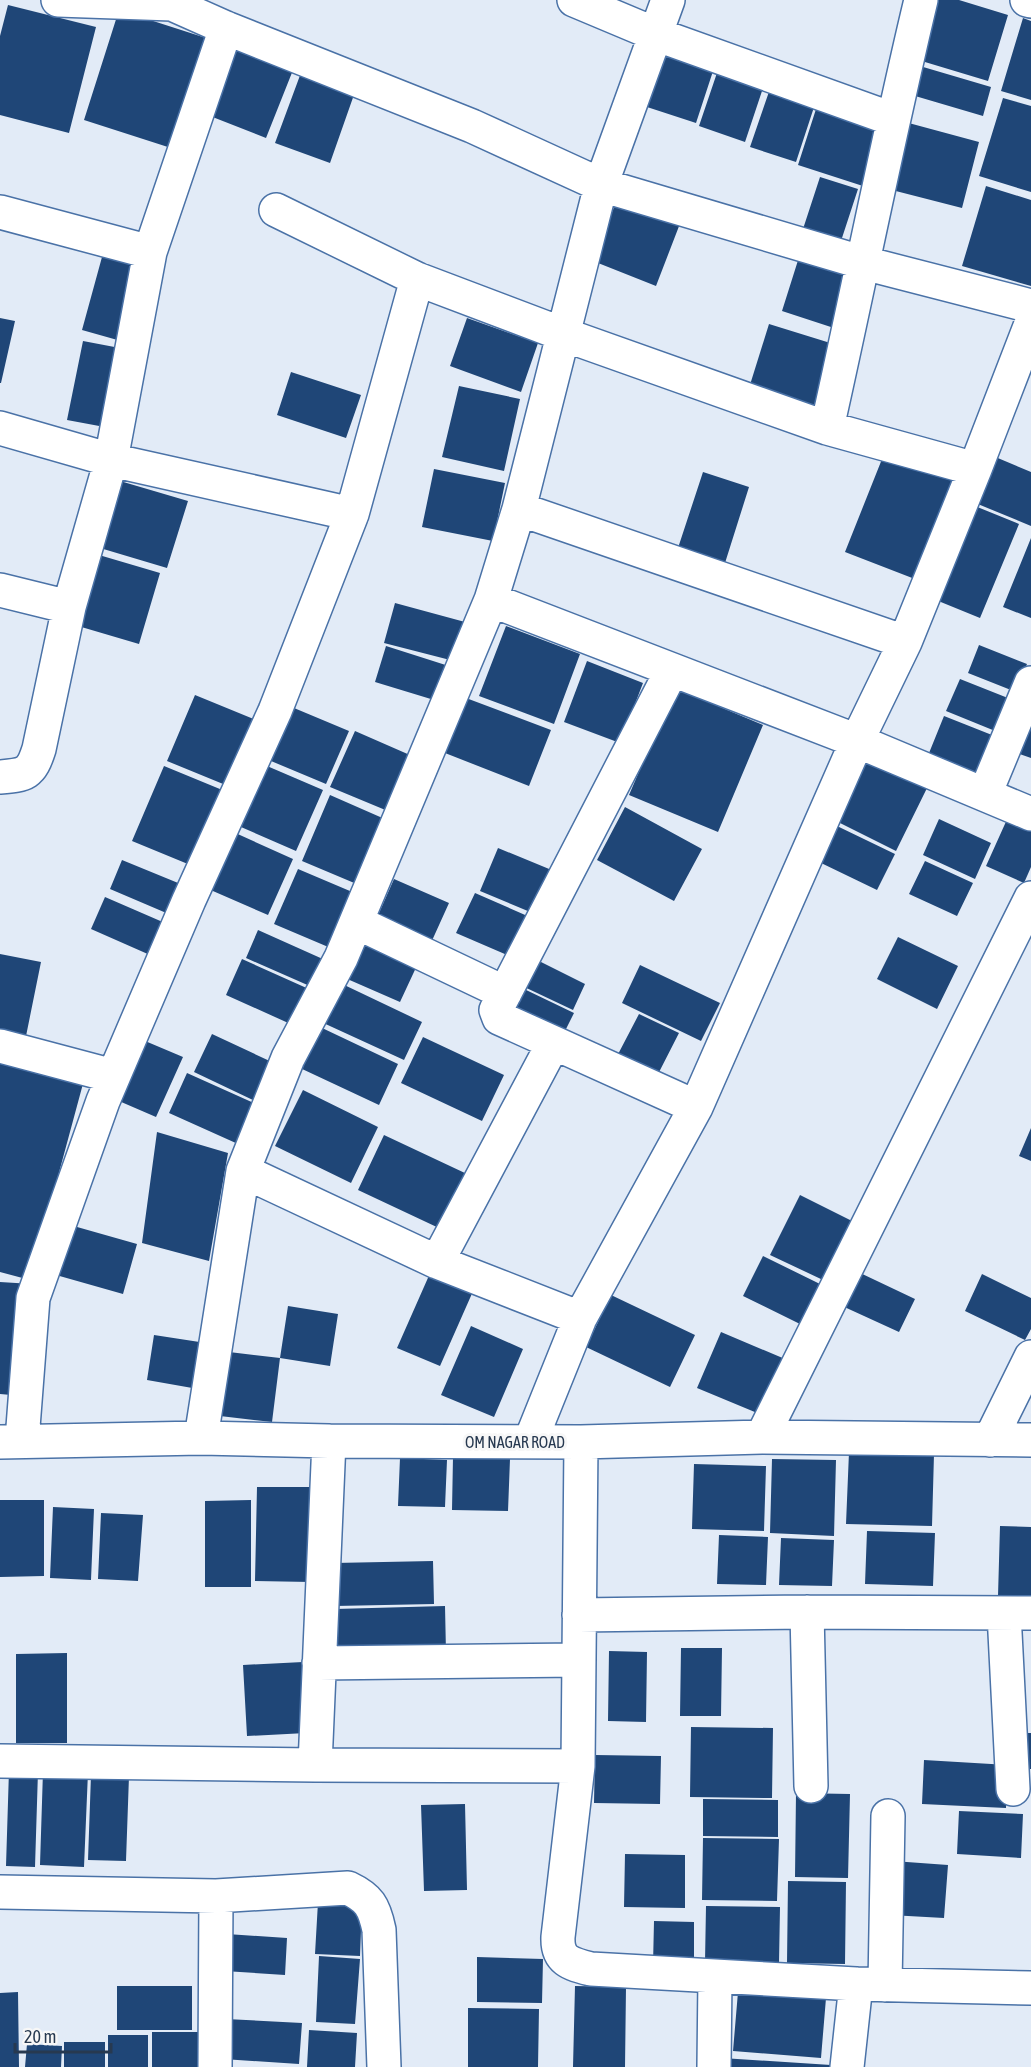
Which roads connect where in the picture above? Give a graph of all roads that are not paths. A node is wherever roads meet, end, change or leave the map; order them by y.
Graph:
1 (58, 0) edge
2 (574, 0) edge
3 (668, 0) edge
4 (921, 0) edge
5 (172, 2) edge
6 (226, 28) junction
7 (655, 34) junction
8 (892, 119) junction
9 (601, 185) junction
10 (276, 210) dead end
11 (0, 212) edge
12 (150, 252) junction
13 (864, 263) junction
14 (417, 279) junction
15 (1031, 306) edge
16 (1031, 324) edge
17 (565, 335) junction
18 (0, 428) edge
19 (827, 428) junction
20 (111, 459) junction
21 (975, 469) junction
22 (519, 509) junction
23 (352, 513) junction
24 (0, 590) edge
25 (492, 600) junction
26 (69, 607) junction
27 (905, 642) junction
28 (672, 670) junction
29 (1031, 683) edge
30 (856, 741) junction
31 (0, 777) edge
32 (985, 794) junction
33 (1031, 814) edge
34 (1031, 898) edge
35 (356, 922) junction
36 (505, 993) junction
37 (553, 1044) junction
38 (0, 1047) edge
39 (113, 1076) junction
40 (696, 1107) junction
41 (243, 1171) junction
42 (437, 1262) junction
43 (580, 1318) junction
44 (1031, 1357) edge
45 (762, 1437) junction
46 (201, 1438) junction
47 (990, 1440) junction
48 (1031, 1440) edge
49 (11, 1441) edge
50 (329, 1441) junction
51 (530, 1442) junction
52 (581, 1442) junction
53 (807, 1612) junction
54 (1018, 1613) edge
55 (579, 1615) junction
56 (579, 1660) junction
57 (319, 1663) junction
58 (0, 1761) edge
59 (315, 1765) junction
60 (578, 1766) junction
61 (811, 1786) dead end
62 (1013, 1789) dead end
63 (888, 1816) dead end
64 (0, 1892) edge
65 (216, 1896) junction
66 (715, 1976) junction
67 (871, 1985) junction
68 (1031, 1988) edge
69 (215, 2067) edge
70 (384, 2067) edge
71 (714, 2067) edge
72 (847, 2067) edge

1 - 5 street
2 - 7 street
3 - 7 street
4 - 8 street
5 - 6 street
6 - 9 street
6 - 12 street
7 - 8 street
7 - 9 street
8 - 13 street
9 - 13 street
9 - 17 street
10 - 14 street
11 - 12 street
12 - 20 street
13 - 15 street
13 - 19 street
14 - 17 street
14 - 23 street
16 - 21 street
17 - 19 street
17 - 22 street
18 - 20 street
19 - 21 street
20 - 23 street
20 - 26 street
21 - 27 street
22 - 25 street
22 - 27 street
23 - 39 street
24 - 26 street
25 - 28 street
25 - 35 street
26 - 31 street
27 - 30 street
28 - 30 street
28 - 36 street
29 - 32 street
30 - 32 street
30 - 40 street
32 - 33 street
34 - 45 street
35 - 36 street
35 - 41 street
36 - 37 street
37 - 40 street
37 - 42 street
38 - 39 street
39 - 49 street
40 - 43 street
41 - 42 street
41 - 46 street
42 - 43 street
43 - 51 street
44 - 47 street
45 - 47 street, OM NAGAR ROAD
45 - 52 street, OM NAGAR ROAD
46 - 49 street, OM NAGAR ROAD
46 - 50 street, OM NAGAR ROAD
47 - 48 street, OM NAGAR ROAD
50 - 51 street, OM NAGAR ROAD
50 - 57 street
51 - 52 street, OM NAGAR ROAD
52 - 55 street
53 - 54 street
53 - 55 street
53 - 61 street
54 - 62 street
55 - 56 street
56 - 57 street
56 - 60 street
57 - 59 street
58 - 59 street
59 - 60 street
60 - 66 street
63 - 67 street
64 - 65 street
65 - 69 street
65 - 70 street
66 - 67 street
66 - 71 street
67 - 68 street
67 - 72 street

